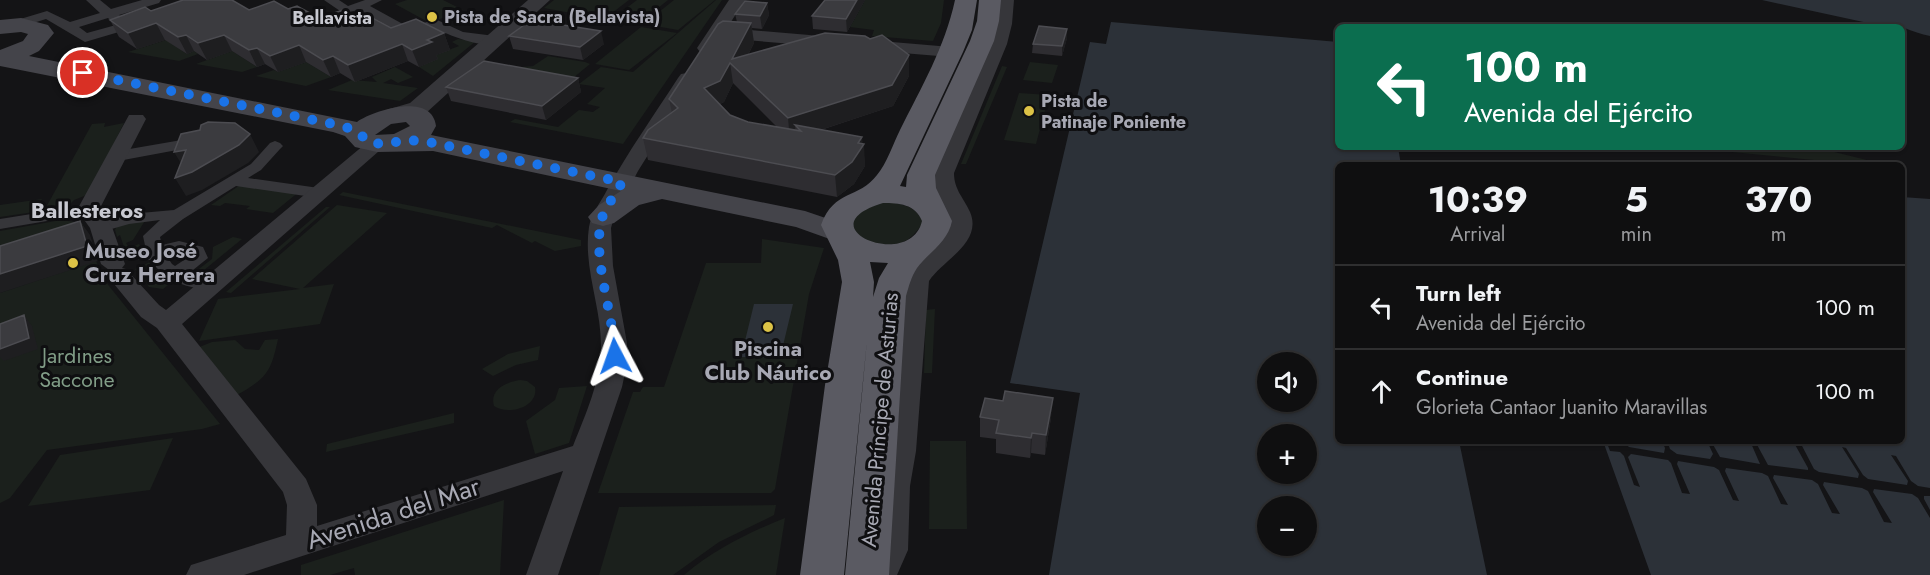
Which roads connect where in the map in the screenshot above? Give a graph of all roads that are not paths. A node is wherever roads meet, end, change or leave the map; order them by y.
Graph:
1 (92, 0) edge
2 (330, 0) edge
3 (376, 0) edge
4 (540, 0) edge
5 (737, 0) edge
6 (966, 0) edge
7 (990, 0) edge
8 (1004, 0) edge
9 (149, 1) edge
10 (360, 6) junction
11 (162, 12) edge
12 (110, 14) junction
13 (140, 21) edge
14 (69, 26) junction
15 (125, 26) junction
16 (3, 27) edge
17 (716, 32) junction
18 (495, 40) junction
19 (31, 46) junction
20 (951, 52) junction
21 (2, 58) edge
22 (136, 119) dead end
23 (396, 126) junction
24 (210, 136) edge
25 (275, 146) dead end
26 (118, 156) junction
27 (625, 176) junction
28 (234, 181) junction
29 (668, 191) junction
30 (319, 193) junction
31 (864, 198) junction
32 (88, 210) junction
33 (177, 215) junction
34 (603, 217) junction
35 (0, 224) edge
36 (928, 225) junction
37 (101, 227) junction
38 (841, 237) junction
39 (150, 255) junction
40 (177, 273) junction
41 (213, 283) junction
42 (169, 324) junction
43 (585, 453) junction
44 (301, 543) junction
45 (202, 575) edge
46 (543, 575) edge
47 (822, 575) edge
48 (867, 575) edge
49 (876, 575) edge

1 - 12 street
2 - 10 street
3 - 10 street
4 - 18 street
5 - 17 street
6 - 20 highway
7 - 36 highway
8 - 49 street
9 - 11 street
9 - 12 street
10 - 18 street
12 - 14 street
12 - 15 street
13 - 15 street
14 - 15 street
14 - 16 street
16 - 19 main road
17 - 20 street
17 - 27 street
18 - 23 street
19 - 21 main road
19 - 23 main road
20 - 31 highway
21 - 23 main road
22 - 26 street
23 - 27 main road
23 - 30 street
24 - 26 street
25 - 28 street
26 - 32 street
27 - 29 main road
27 - 31 main road
27 - 34 street
28 - 30 street
28 - 33 street
29 - 34 main road
29 - 38 main road
30 - 41 street
31 - 36 highway
31 - 38 highway
32 - 35 street
32 - 37 street
33 - 37 street
33 - 39 street
34 - 43 street
36 - 38 highway
36 - 48 highway, Avenida Príncipe de Asturias
37 - 42 street
38 - 47 highway, Avenida Príncipe de Asturias
39 - 40 street
39 - 40 street
40 - 41 street
41 - 42 street
42 - 44 street
43 - 44 street, Avenida del Mar
43 - 46 street
44 - 45 street, Avenida del Mar

